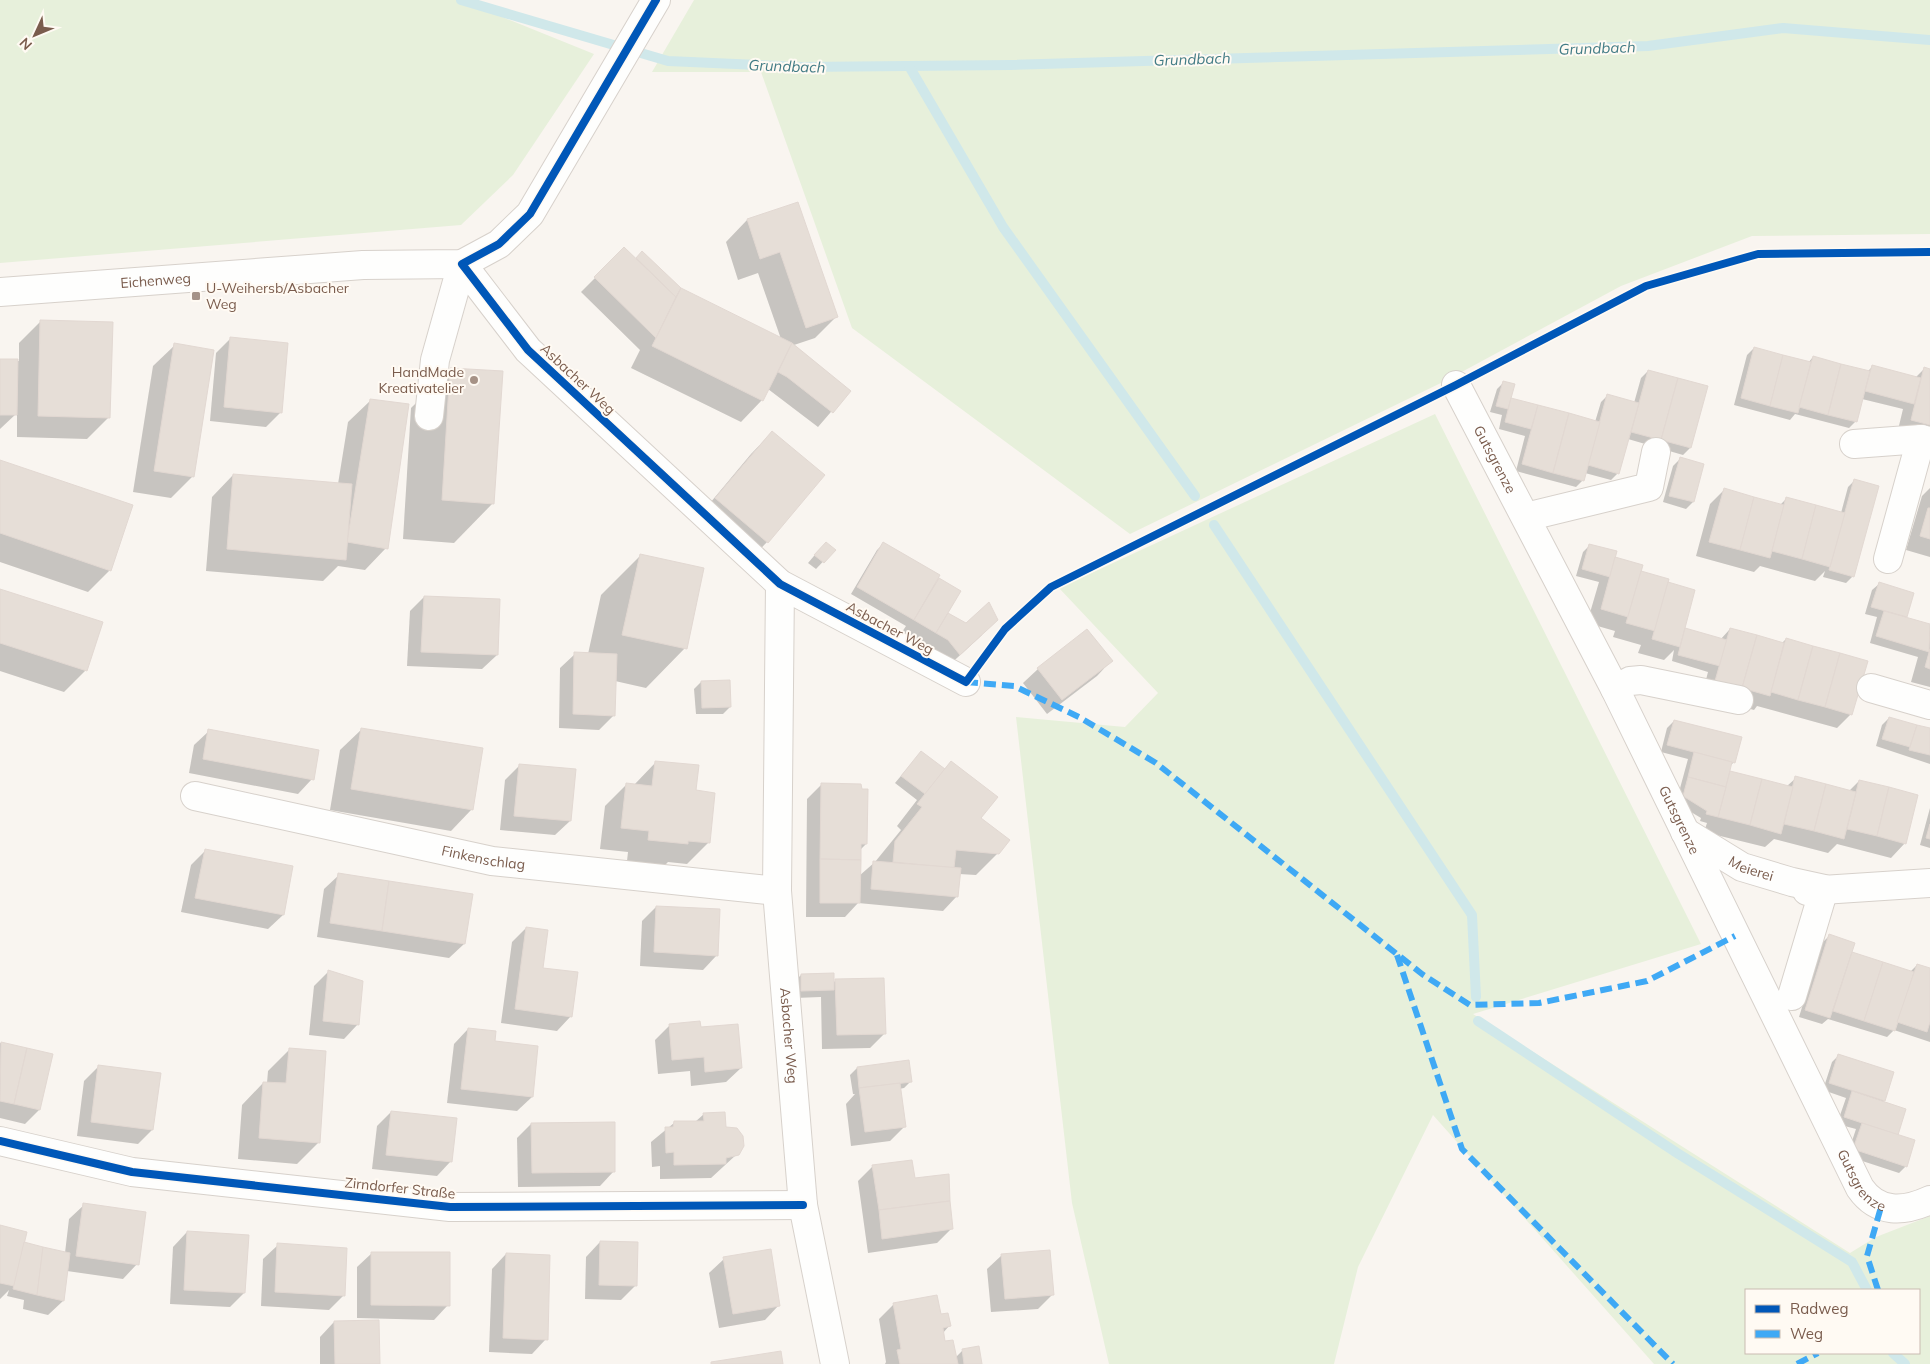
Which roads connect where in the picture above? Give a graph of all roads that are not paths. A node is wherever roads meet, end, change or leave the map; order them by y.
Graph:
1 (656, 0) edge
2 (462, 264) junction
3 (0, 292) edge
4 (1456, 384) dead end
5 (429, 416) dead end
6 (1926, 440) edge
7 (1854, 444) dead end
8 (1656, 452) dead end
9 (1526, 517) junction
10 (1888, 559) dead end
11 (780, 584) junction
12 (966, 682) dead end
13 (1870, 688) dead end
14 (1616, 689) junction
15 (1739, 700) dead end
16 (1930, 705) edge
17 (195, 796) dead end
18 (1685, 832) junction
19 (1930, 883) edge
20 (1824, 889) junction
21 (777, 891) junction
22 (1776, 895) dead end
23 (1792, 996) dead end
24 (0, 1141) edge
25 (1930, 1200) edge
26 (803, 1205) junction
27 (834, 1364) edge

1 - 2 street
2 - 3 street, Eichenweg
2 - 5 street
2 - 11 street, Asbacher Weg
4 - 9 street, Gutsgrenze
6 - 7 street
6 - 10 street
8 - 9 street
9 - 14 street, Gutsgrenze
11 - 12 street, Asbacher Weg
11 - 21 street, Asbacher Weg
13 - 16 street
14 - 15 street
14 - 18 street, Gutsgrenze
17 - 21 street, Finkenschlag
18 - 20 street, Meierei
18 - 25 street, Gutsgrenze
19 - 20 street, Meierei
20 - 22 street, Meierei
20 - 23 street
21 - 26 street, Asbacher Weg
24 - 26 street, Zirndorfer Straße
26 - 27 street, Asbacher Weg

